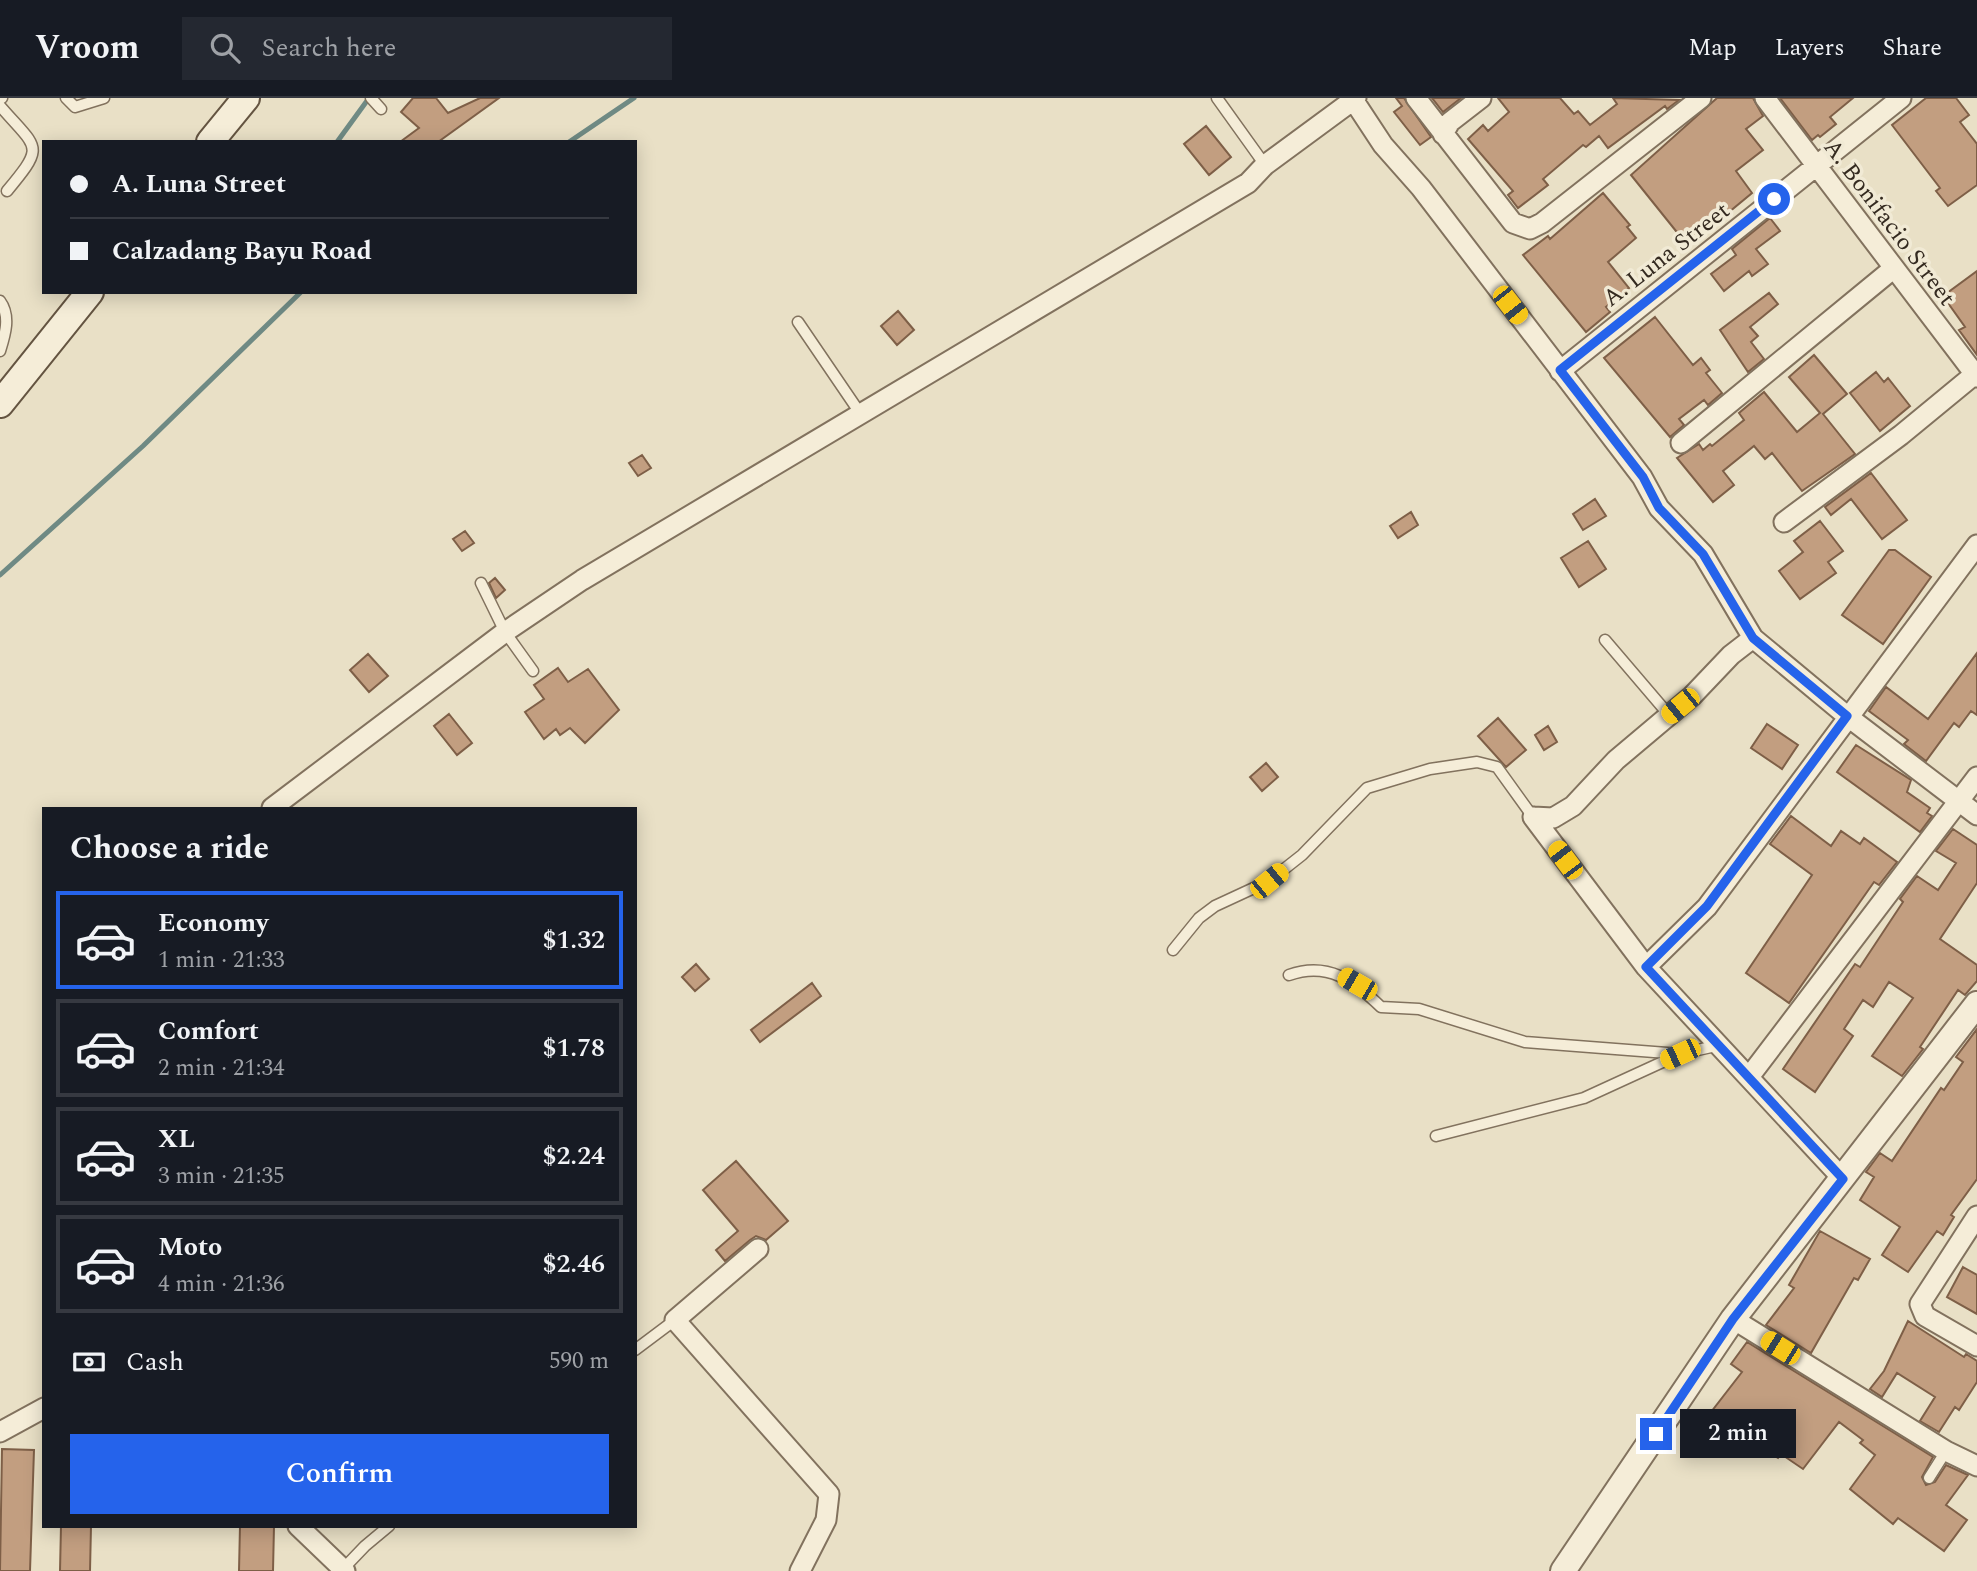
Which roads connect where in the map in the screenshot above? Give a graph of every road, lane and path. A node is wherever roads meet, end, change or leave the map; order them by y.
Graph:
1 (66, 98) edge
2 (104, 98) edge
3 (246, 98) edge
4 (1217, 98) edge
5 (1416, 98) edge
6 (1481, 98) edge
7 (1702, 98) edge
8 (1765, 98) edge
9 (1901, 98) edge
10 (1355, 100) edge
11 (0, 106) edge
12 (1443, 134) junction
13 (213, 140) edge
14 (1265, 165) junction
15 (1816, 166) junction
16 (7, 191) dead end
17 (1894, 268) junction
18 (88, 294) edge
19 (0, 301) edge
20 (798, 322) dead end
21 (0, 351) edge
22 (1560, 370) junction
23 (1976, 375) edge
24 (0, 404) edge
25 (860, 413) junction
26 (1681, 443) dead end
27 (1784, 522) dead end
28 (1977, 545) edge
29 (481, 583) dead end
30 (505, 632) junction
31 (1753, 638) junction
32 (1605, 640) dead end
33 (533, 671) dead end
34 (1669, 715) junction
35 (1847, 716) junction
36 (1977, 777) edge
37 (1959, 803) junction
38 (273, 807) edge
39 (1977, 815) edge
40 (1533, 817) junction
41 (1173, 950) dead end
42 (1646, 967) junction
43 (1289, 975) dead end
44 (1977, 1004) edge
45 (1721, 1045) junction
46 (1680, 1054) junction
47 (1749, 1077) junction
48 (1436, 1136) dead end
49 (1843, 1179) junction
50 (1977, 1216) edge
51 (758, 1249) dead end
52 (1733, 1319) junction
53 (675, 1320) junction
54 (1977, 1346) edge
55 (637, 1348) edge
56 (42, 1409) edge
57 (0, 1432) edge
58 (1946, 1451) junction
59 (1977, 1466) edge
60 (1929, 1478) dead end
61 (301, 1528) edge
62 (387, 1528) edge
63 (344, 1570) edge
64 (800, 1571) edge
65 (1563, 1571) edge

1 - 2 lane
3 - 13 main road
4 - 14 lane
5 - 12 street
6 - 12 street
7 - 12 street
8 - 15 street, A. Bonifacio Street
9 - 15 street, A. Luna Street
10 - 14 street
10 - 22 street
11 - 16 lane
14 - 25 street
15 - 17 street, A. Bonifacio Street
15 - 22 street, A. Luna Street
17 - 23 street, A. Bonifacio Street
17 - 26 street
18 - 24 main road
19 - 21 lane
20 - 25 lane
22 - 31 street
23 - 27 street
25 - 30 street
28 - 35 street
29 - 30 lane
30 - 33 lane
30 - 38 street
31 - 34 street
31 - 35 street
32 - 34 lane
34 - 40 street
35 - 37 street
35 - 42 street
36 - 37 street
37 - 39 street
37 - 47 street
40 - 41 lane
40 - 42 street
42 - 45 street
43 - 46 lane
44 - 49 street
45 - 46 lane
45 - 47 street
46 - 48 lane
47 - 49 street
49 - 52 street
50 - 54 street
51 - 53 street
52 - 58 street
52 - 65 street
53 - 55 lane
53 - 64 street
56 - 57 street
58 - 59 street
58 - 60 lane
61 - 63 street
62 - 63 lane

